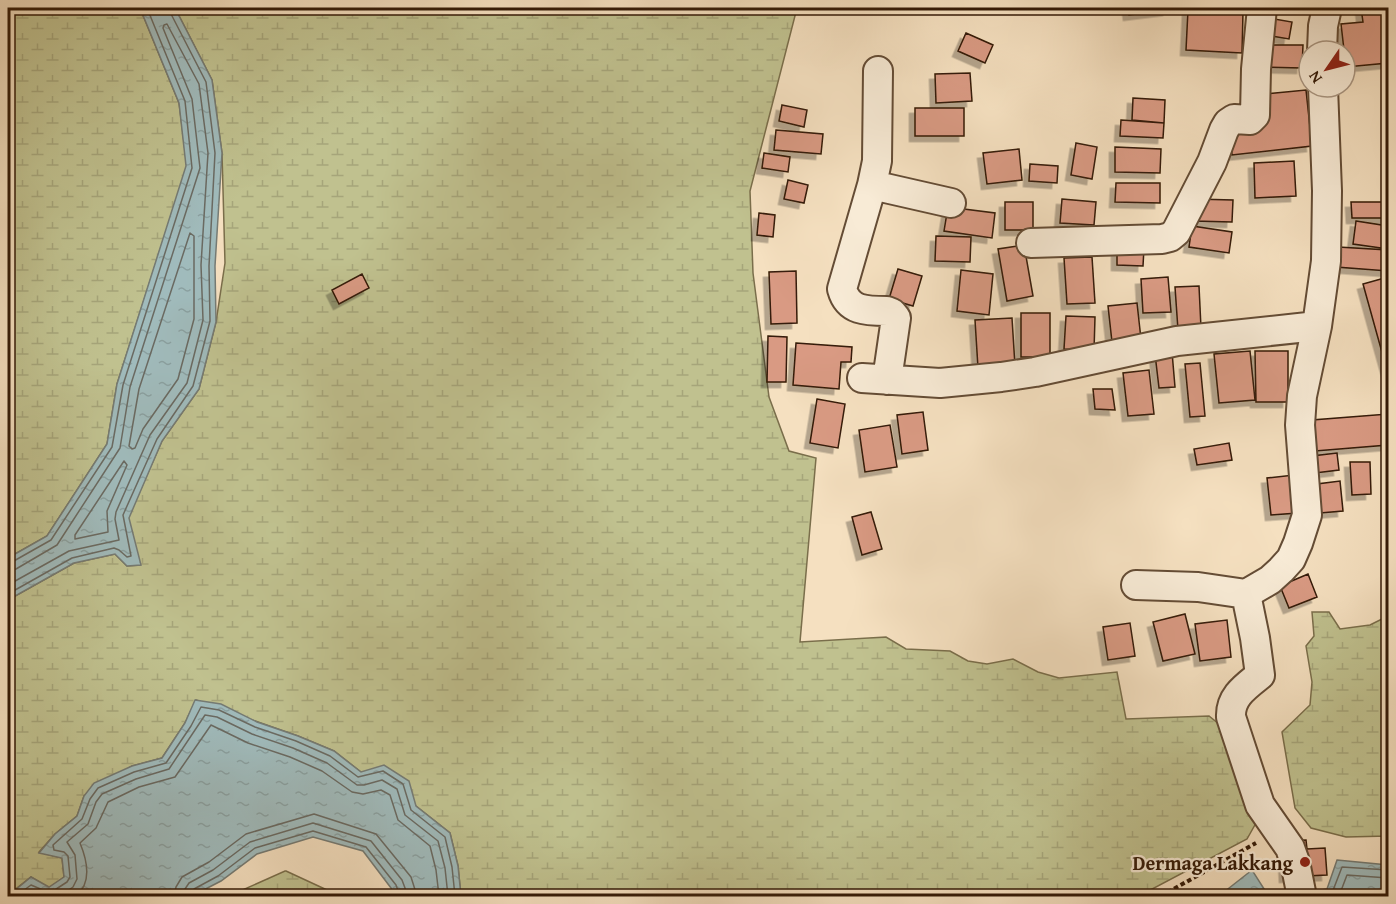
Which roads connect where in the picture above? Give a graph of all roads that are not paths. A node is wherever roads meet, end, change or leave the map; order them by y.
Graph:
1 (1262, 8) edge
2 (1327, 8) edge
3 (1323, 39) edge
4 (879, 71) dead end
5 (1323, 99) edge
6 (873, 185) junction
7 (951, 203) dead end
8 (1031, 243) dead end
9 (1317, 326) junction
10 (1136, 585) dead end
11 (1246, 594) junction
12 (1300, 892) dead end

1 - 8 street
2 - 3 street
4 - 6 street
5 - 9 street
6 - 7 street
6 - 9 street
9 - 11 street
10 - 11 street
11 - 12 street

